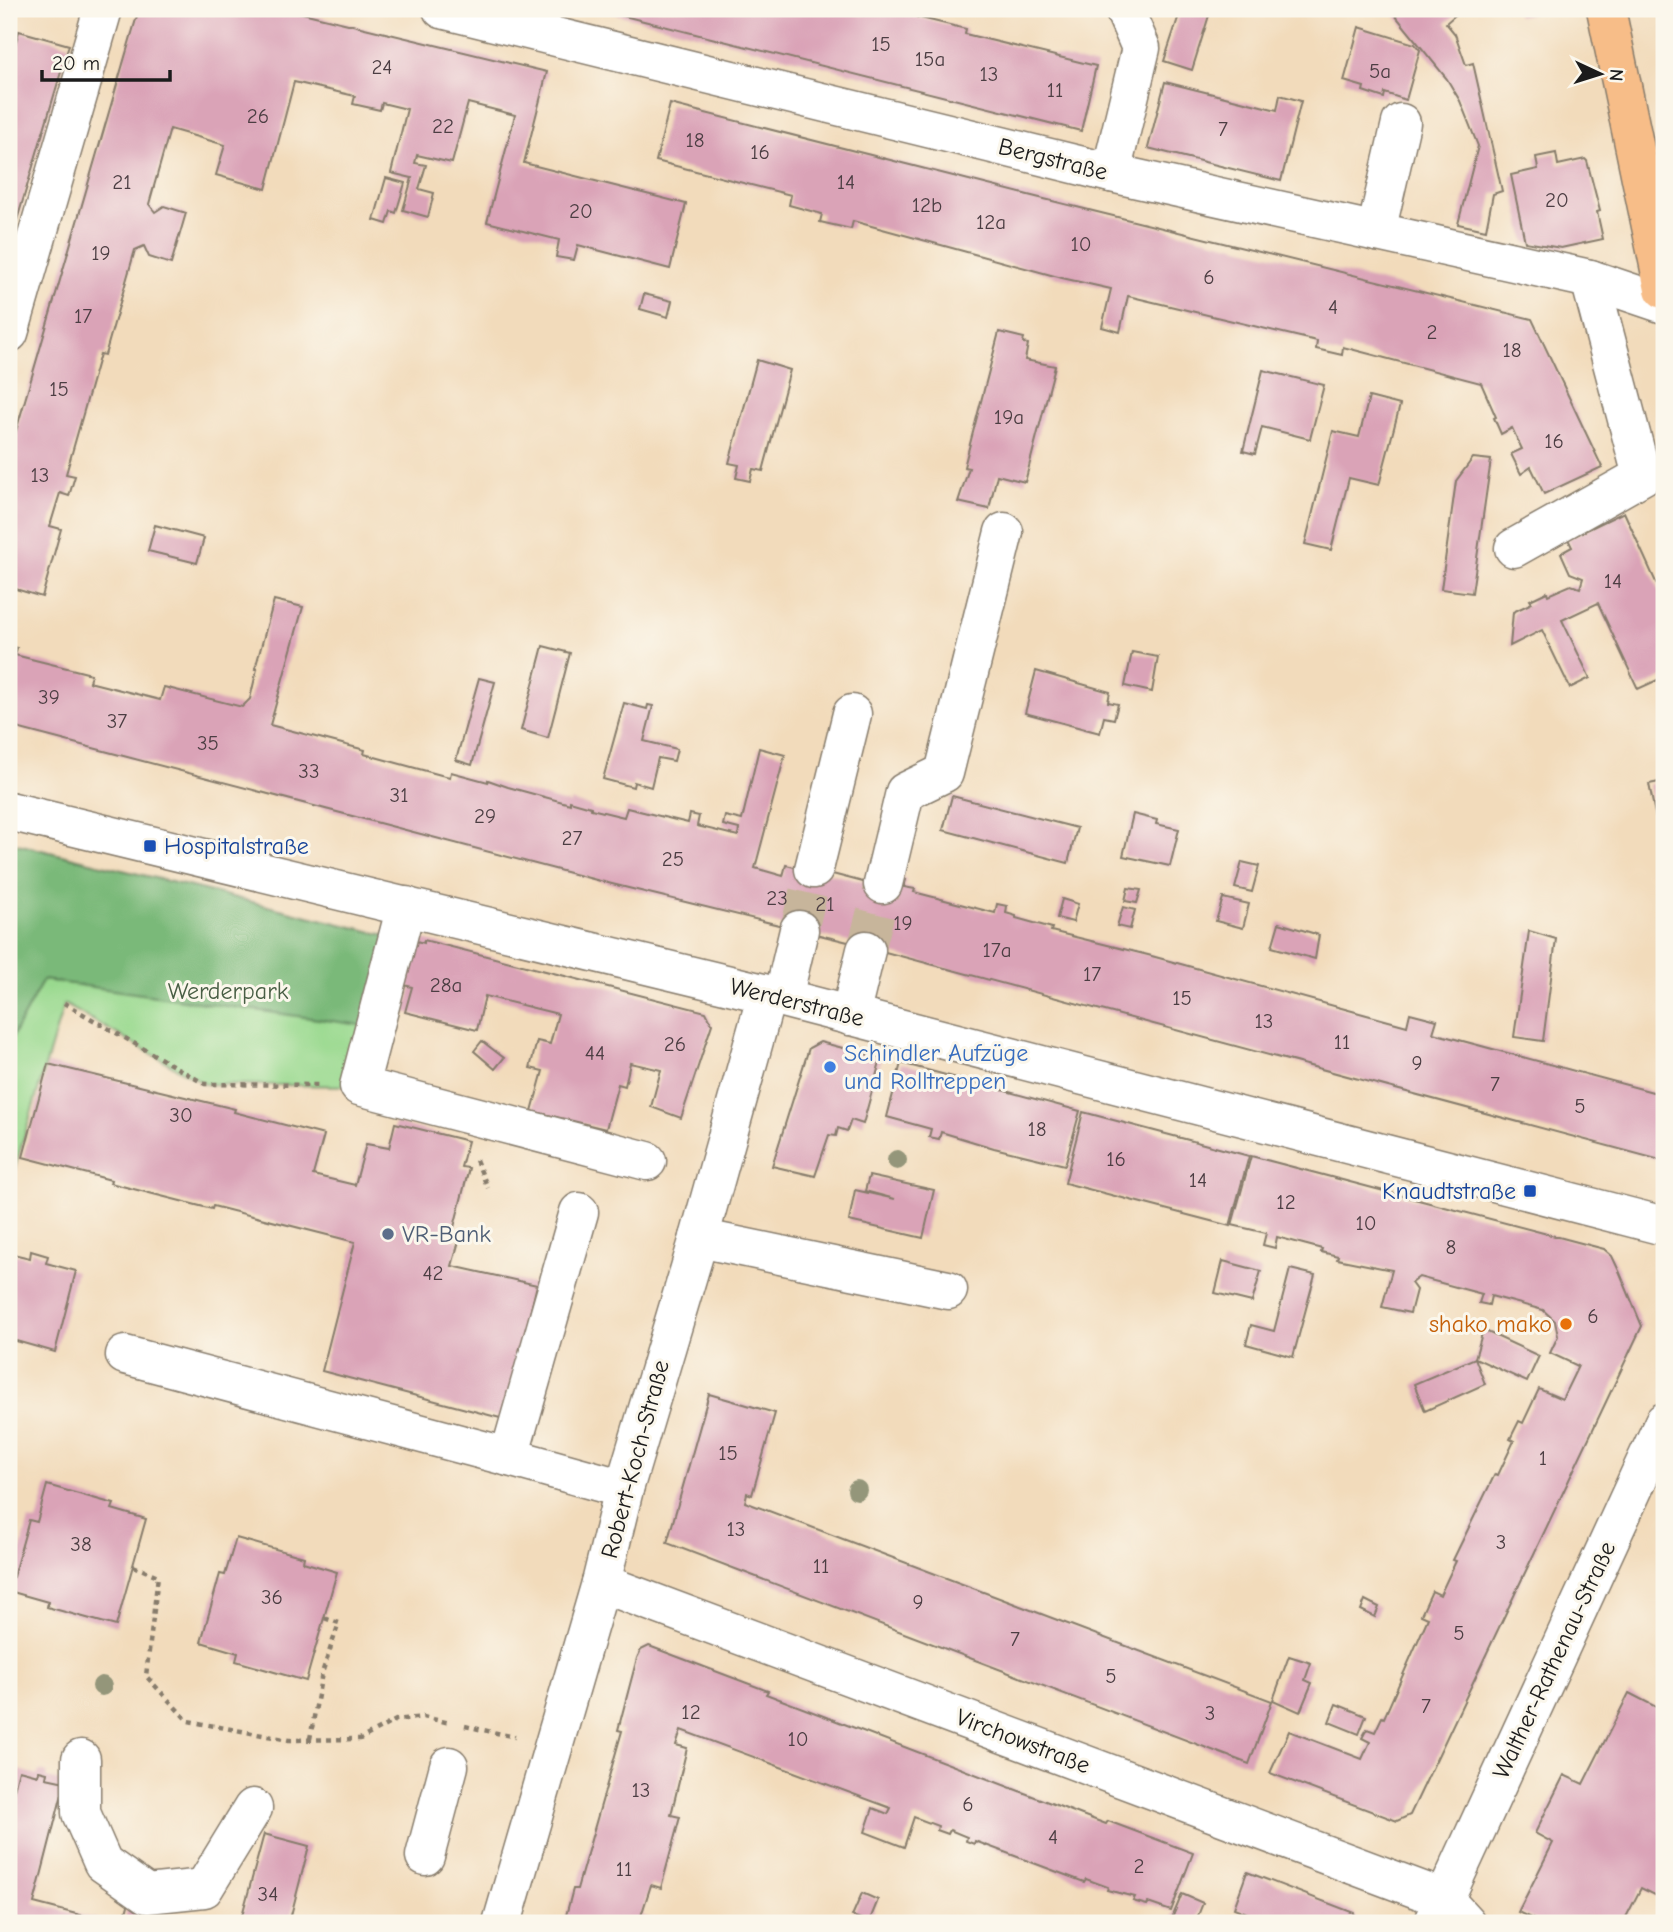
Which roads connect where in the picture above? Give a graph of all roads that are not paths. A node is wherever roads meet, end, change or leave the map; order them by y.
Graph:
1 (103, 9) edge
2 (442, 9) edge
3 (1124, 9) edge
4 (1606, 9) edge
5 (1401, 122) dead end
6 (1111, 173) junction
7 (1376, 232) junction
8 (1590, 279) junction
9 (1664, 289) edge
10 (1664, 304) edge
11 (9, 333) edge
12 (1004, 532) dead end
13 (1514, 548) dead end
14 (852, 714) dead end
15 (9, 811) edge
16 (814, 869) tunnel mouth
17 (883, 884) tunnel mouth
18 (405, 906) junction
19 (799, 930) tunnel mouth
20 (866, 950) tunnel mouth
21 (775, 996) junction
22 (850, 1016) junction
23 (647, 1161) dead end
24 (579, 1212) dead end
25 (1664, 1226) edge
26 (699, 1238) junction
27 (947, 1290) dead end
28 (125, 1355) dead end
29 (1664, 1422) edge
30 (509, 1457) junction
31 (624, 1489) junction
32 (601, 1583) junction
33 (81, 1759) dead end
34 (449, 1766) dead end
35 (253, 1808) dead end
36 (425, 1856) dead end
37 (1448, 1915) edge
38 (502, 1923) edge

1 - 11 street
2 - 6 street, Bergstraße
3 - 6 street
4 - 9 main road
5 - 7 street
6 - 7 street, Bergstraße
7 - 8 street, Bergstraße
8 - 10 street, Bergstraße
8 - 13 street
12 - 17 street
14 - 16 street
15 - 18 street, Werderstraße
18 - 21 street, Werderstraße
18 - 23 street
19 - 21 street, Robert-Koch-Straße
20 - 22 street
21 - 22 street, Werderstraße
21 - 26 street, Robert-Koch-Straße
22 - 25 street, Werderstraße
24 - 30 street
26 - 27 street
26 - 31 street, Robert-Koch-Straße
28 - 30 street
29 - 37 street, Walther-Rathenau-Straße
30 - 31 street
31 - 32 street, Robert-Koch-Straße
32 - 37 street, Virchowstraße
32 - 38 street, Robert-Koch-Straße
33 - 35 street
34 - 36 street

